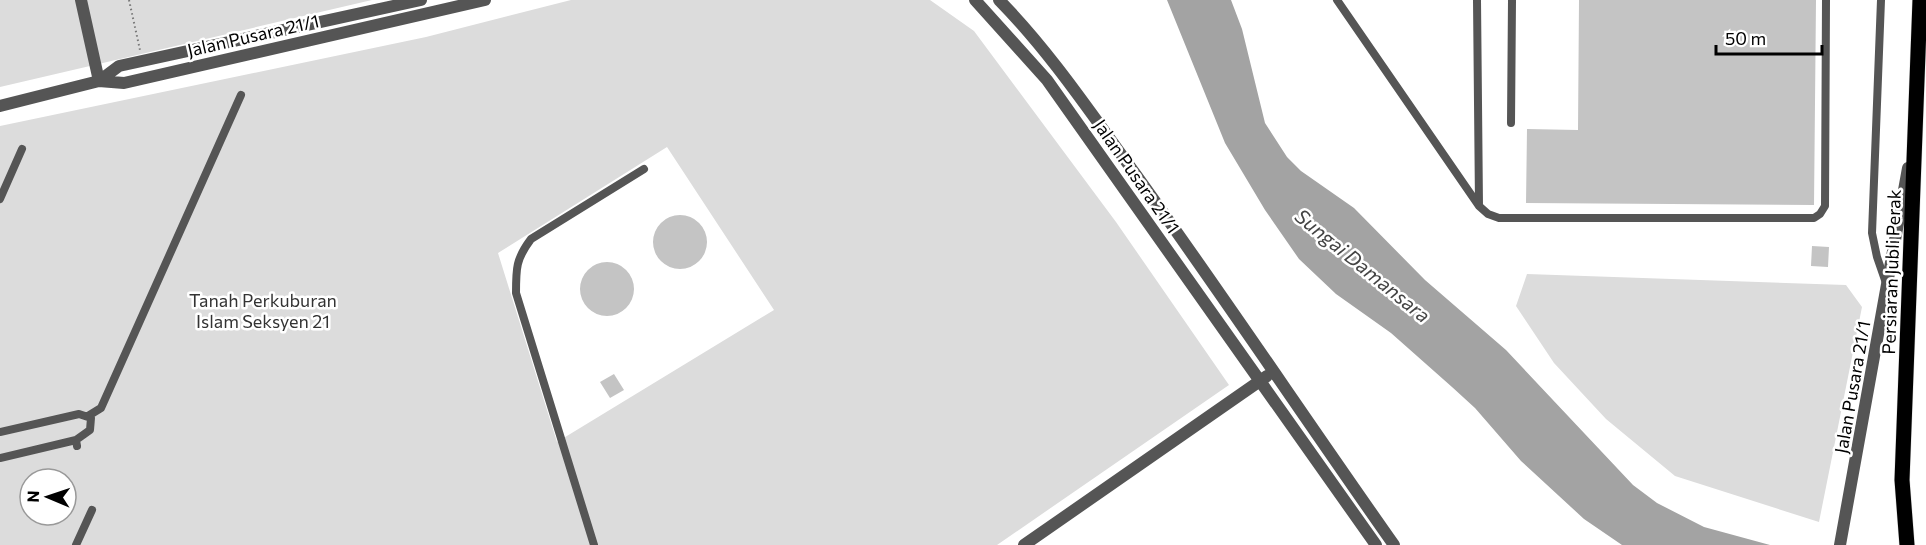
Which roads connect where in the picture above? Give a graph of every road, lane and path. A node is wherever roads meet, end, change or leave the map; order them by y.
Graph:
1 (81, 0) edge
2 (129, 0) edge
3 (421, 0) edge
4 (484, 0) edge
5 (975, 0) edge
6 (999, 0) edge
7 (1337, 0) edge
8 (1477, 0) edge
9 (1512, 0) edge
10 (1826, 0) edge
11 (1881, 0) edge
12 (1920, 0) edge
13 (142, 61) junction
14 (99, 81) junction
15 (242, 95) dead end
16 (0, 106) edge
17 (1511, 123) dead end
18 (1916, 128) junction
19 (22, 149) dead end
20 (644, 169) dead end
21 (0, 199) edge
22 (1479, 206) junction
23 (1888, 287) junction
24 (1273, 371) junction
25 (1261, 380) junction
26 (88, 416) junction
27 (0, 432) edge
28 (0, 458) edge
29 (92, 510) dead end
30 (76, 545) edge
31 (594, 545) edge
32 (1024, 545) edge
33 (1376, 545) edge
34 (1394, 545) edge
35 (1840, 545) edge
36 (1907, 545) edge

1 - 14 street
2 - 13 path
3 - 13 street, Jalan Pusara 21/1
4 - 14 street, Jalan Pusara 21/1
5 - 25 street, Jalan Pusara 21/1
6 - 24 street, Jalan Pusara 21/1
7 - 22 lane
8 - 22 lane
9 - 17 lane
10 - 22 lane
11 - 23 lane
12 - 18 main road, Persiaran Jubli Perak
13 - 14 street, Jalan Pusara 21/1
14 - 16 street, Jalan Pusara 21/1
15 - 26 lane
18 - 23 street, Jalan Pusara 21/1
18 - 36 main road, Persiaran Jubli Perak
19 - 21 lane
20 - 31 lane
23 - 35 street, Jalan Pusara 21/1
24 - 25 street
24 - 34 street, Jalan Pusara 21/1
25 - 32 street
25 - 33 street, Jalan Pusara 21/1
26 - 27 lane
26 - 28 lane
29 - 30 lane

